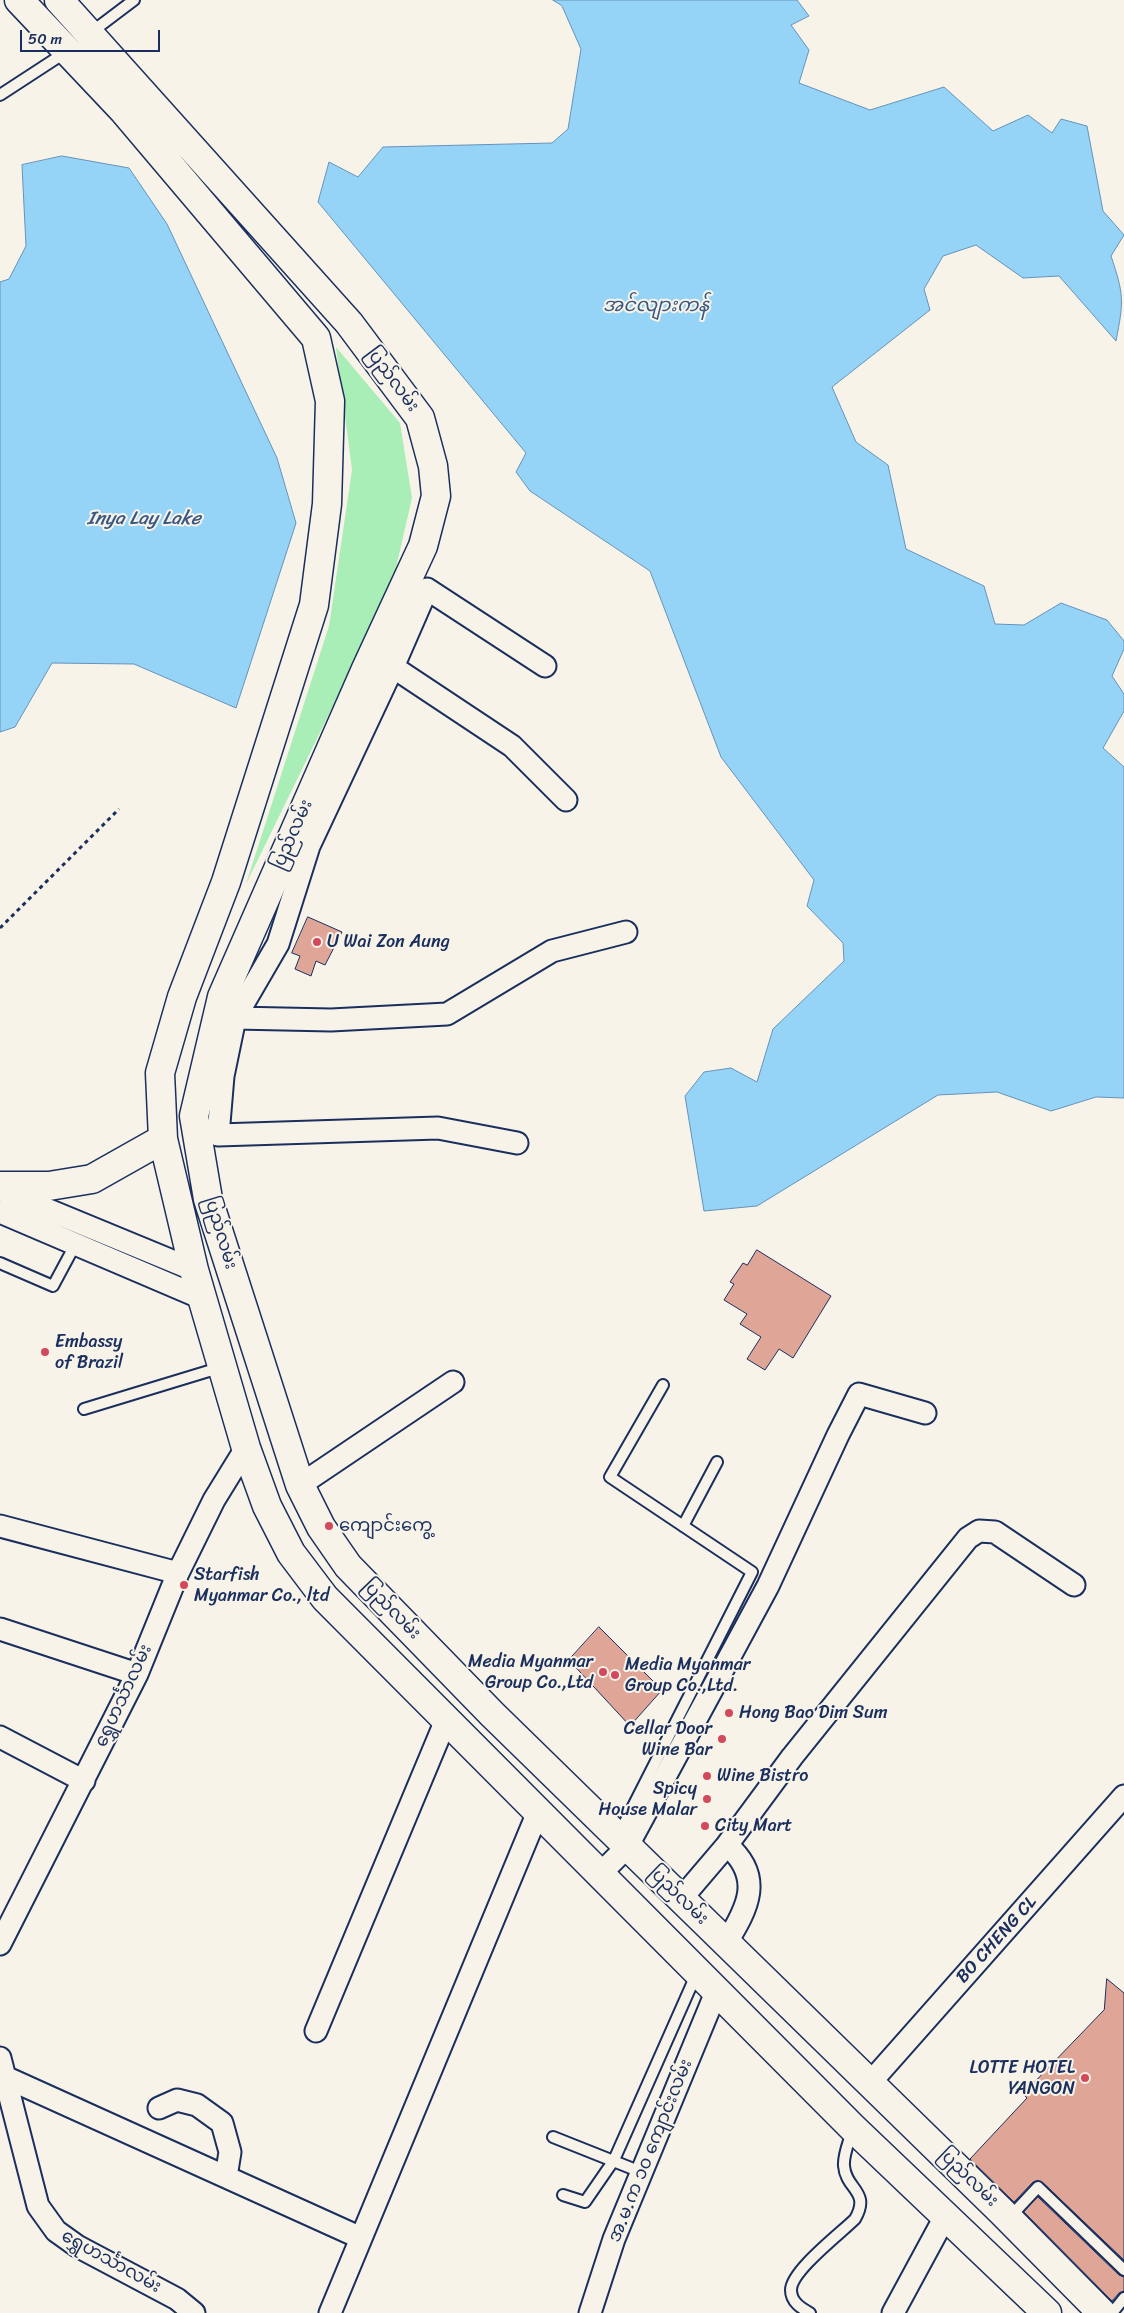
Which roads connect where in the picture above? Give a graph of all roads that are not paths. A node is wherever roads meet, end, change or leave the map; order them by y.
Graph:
1 (19, 0) edge
2 (59, 0) edge
3 (134, 0) edge
4 (79, 42) junction
5 (145, 93) junction
6 (0, 95) edge
7 (123, 110) junction
8 (545, 666) dead end
9 (393, 667) junction
10 (366, 669) junction
11 (566, 800) dead end
12 (626, 932) dead end
13 (236, 1018) junction
14 (163, 1139) junction
15 (518, 1144) dead end
16 (0, 1186) edge
17 (0, 1190) edge
18 (0, 1212) edge
19 (75, 1245) junction
20 (228, 1260) junction
21 (0, 1263) edge
22 (194, 1270) junction
23 (204, 1299) junction
24 (223, 1367) junction
25 (453, 1382) dead end
26 (663, 1385) dead end
27 (84, 1409) dead end
28 (925, 1413) dead end
29 (246, 1448) junction
30 (717, 1462) dead end
31 (300, 1485) junction
32 (0, 1526) edge
33 (683, 1526) junction
34 (178, 1573) junction
35 (1074, 1585) dead end
36 (0, 1629) edge
37 (137, 1674) junction
38 (446, 1720) junction
39 (0, 1737) edge
40 (84, 1781) junction
41 (1124, 1796) edge
42 (538, 1812) junction
43 (622, 1842) junction
44 (727, 1845) junction
45 (599, 1875) junction
46 (682, 1899) junction
47 (726, 1943) junction
48 (0, 1944) edge
49 (745, 1962) junction
50 (698, 1971) junction
51 (717, 1990) junction
52 (316, 2031) dead end
53 (2, 2073) edge
54 (869, 2084) junction
55 (159, 2108) dead end
56 (853, 2128) junction
57 (553, 2136) dead end
58 (614, 2160) junction
59 (641, 2172) junction
60 (226, 2177) junction
61 (563, 2195) dead end
62 (946, 2215) junction
63 (1009, 2218) junction
64 (361, 2238) junction
65 (1124, 2270) edge
66 (1124, 2298) edge
67 (194, 2313) edge
68 (330, 2313) edge
69 (590, 2313) edge
70 (810, 2313) edge
71 (893, 2313) edge
72 (1047, 2313) edge
73 (1102, 2313) edge
74 (1112, 2313) edge

1 - 4 highway, ပြည်လမ်း
2 - 4 highway, ပြည်လမ်း
3 - 4 lane
4 - 5 highway, ပြည်လမ်း
4 - 6 lane
4 - 7 highway, ပြည်လမ်း
5 - 7 highway
5 - 10 highway, ပြည်လမ်း
7 - 14 highway, ပြည်လမ်း
8 - 9 street
9 - 10 street
9 - 11 street
9 - 13 street
10 - 20 highway, ပြည်လမ်း
12 - 13 street
13 - 15 street
14 - 16 highway
14 - 22 highway, ပြည်လမ်း
17 - 22 street
18 - 19 street
19 - 21 lane
19 - 23 street
20 - 22 highway
20 - 31 highway, ပြည်လမ်း
22 - 23 highway, ပြည်လမ်း
23 - 24 highway, ပြည်လမ်း
24 - 27 lane
24 - 29 highway, ပြည်လမ်း
25 - 31 street
26 - 33 lane
28 - 43 street
29 - 34 street, ရွှေဟင်္သာလမ်း
29 - 38 highway, ပြည်လမ်း
30 - 33 lane
31 - 43 highway, ပြည်လမ်း
32 - 34 street
33 - 43 lane
34 - 37 street, ရွှေဟင်္သာလမ်း
35 - 44 street
36 - 37 street
37 - 40 street, ရွှေဟင်္သာလမ်း
38 - 42 highway, ပြည်လမ်း
38 - 52 street
39 - 40 street
40 - 48 street, ရွှေဟင်္သာလမ်း
41 - 54 street, BO CHENG CL
42 - 45 highway, ပြည်လမ်း
42 - 64 street
43 - 45 street
43 - 46 highway, ပြည်လမ်း
44 - 46 street
44 - 47 street
45 - 50 highway, ပြည်လမ်း
46 - 47 highway, ပြည်လမ်း
47 - 49 highway, ပြည်လမ်း
49 - 51 highway
49 - 54 highway, ပြည်လမ်း
50 - 51 highway, ပြည်လမ်း
50 - 58 lane
51 - 56 highway, ပြည်လမ်း
51 - 59 street, အ.မ.က ၁၀ ကျောင်းလမ်း
53 - 60 street
53 - 67 street, ရွှေဟင်္သာလမ်း
54 - 63 highway, ပြည်လမ်း
55 - 60 street
56 - 62 highway, ပြည်လမ်း
56 - 70 lane
57 - 58 lane
58 - 59 lane
58 - 61 lane
59 - 69 street, အ.မ.က ၁၀ ကျောင်းလမ်း
60 - 64 street
62 - 71 street
62 - 72 highway, ပြည်လမ်း
63 - 65 lane
63 - 73 highway, ပြည်လမ်း
64 - 68 street
66 - 74 lane

